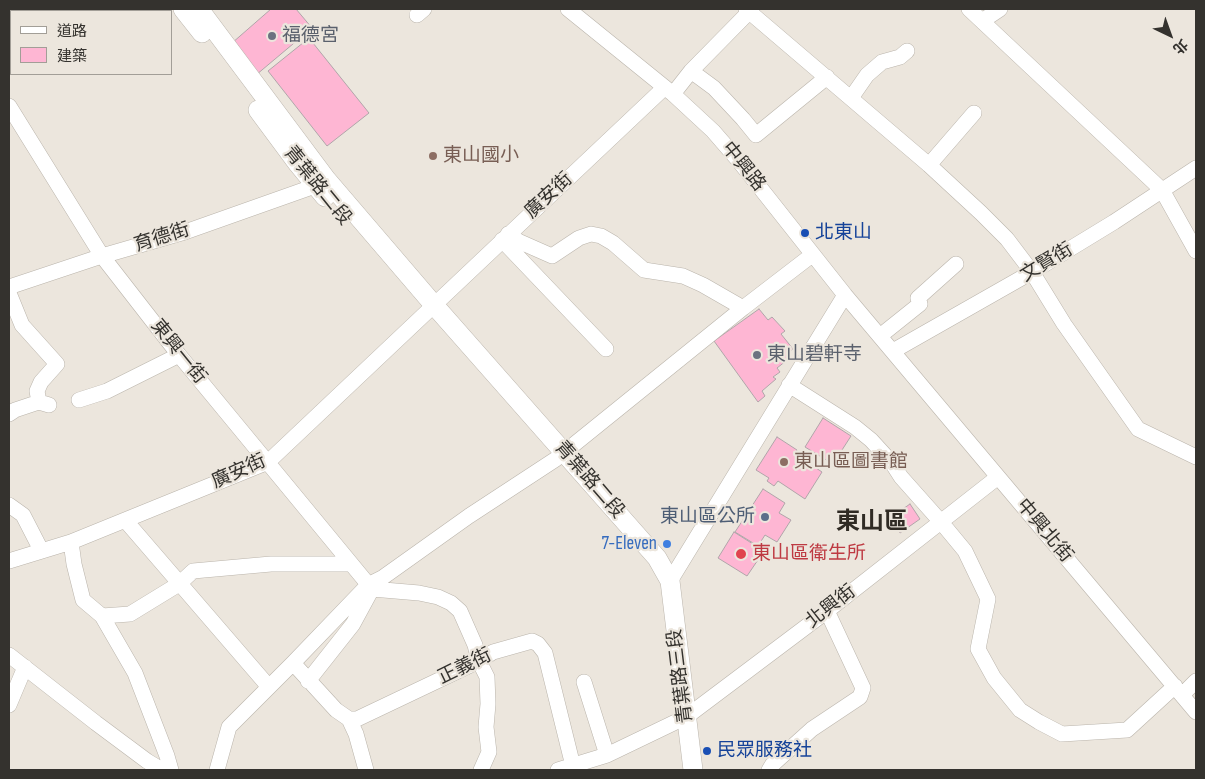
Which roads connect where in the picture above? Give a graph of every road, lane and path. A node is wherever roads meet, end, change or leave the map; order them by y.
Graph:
1 (183, 9) edge
2 (199, 9) edge
3 (568, 9) edge
4 (969, 9) edge
5 (1000, 9) edge
6 (748, 10) edge
7 (982, 20) junction
8 (907, 51) dead end
9 (692, 71) junction
10 (827, 77) junction
11 (669, 91) junction
12 (851, 98) junction
13 (9, 106) edge
14 (974, 113) dead end
15 (929, 164) junction
16 (1196, 168) edge
17 (320, 183) junction
18 (1162, 190) junction
19 (505, 237) junction
20 (1196, 251) edge
21 (812, 255) junction
22 (102, 256) junction
23 (956, 264) dead end
24 (1032, 272) junction
25 (9, 287) edge
26 (9, 293) edge
27 (845, 295) junction
28 (743, 308) junction
29 (430, 309) junction
30 (880, 336) junction
31 (606, 349) dead end
32 (893, 350) junction
33 (180, 355) junction
34 (789, 385) junction
35 (79, 400) dead end
36 (9, 414) edge
37 (560, 455) junction
38 (1196, 457) edge
39 (268, 462) junction
40 (998, 477) junction
41 (9, 505) edge
42 (125, 520) junction
43 (941, 522) junction
44 (72, 542) junction
45 (41, 550) junction
46 (9, 562) edge
47 (350, 564) junction
48 (670, 581) junction
49 (179, 584) junction
50 (370, 587) junction
51 (827, 611) junction
52 (102, 616) junction
53 (9, 654) edge
54 (479, 661) junction
55 (293, 663) junction
56 (25, 668) junction
57 (308, 681) junction
58 (1196, 681) edge
59 (584, 682) dead end
60 (269, 687) junction
61 (1179, 691) junction
62 (9, 705) edge
63 (1196, 712) edge
64 (686, 717) junction
65 (349, 719) junction
66 (607, 755) junction
67 (579, 766) edge
68 (162, 770) edge
69 (171, 770) edge
70 (217, 770) edge
71 (366, 770) edge
72 (481, 770) edge
73 (558, 770) edge
74 (693, 770) edge
75 (769, 770) edge

1 - 17 main road, 青葉路二段
2 - 17 main road, 青葉路二段
3 - 11 street, 中興路
4 - 7 street
5 - 7 street
6 - 9 street, 廣安街
6 - 10 street
7 - 18 street
8 - 12 street
9 - 10 street
9 - 11 street, 廣安街
10 - 12 street
11 - 19 street, 廣安街
11 - 21 street, 中興路
12 - 15 street
13 - 22 street, 東興一街
14 - 15 street
15 - 24 street
16 - 18 street, 文賢街
17 - 22 street, 育德街
17 - 29 main road, 青葉路二段
18 - 20 street
18 - 24 street, 文賢街
19 - 28 street
19 - 29 street, 廣安街
19 - 31 street
21 - 27 street, 中興路
21 - 28 street
22 - 25 street, 育德街
22 - 33 street, 東興一街
23 - 30 street
24 - 32 street, 文賢街
24 - 38 street
26 - 36 street
27 - 30 street, 中興路
27 - 34 street
28 - 37 street
29 - 37 main road, 青葉路二段
29 - 39 street, 廣安街
30 - 32 street, 中興路
32 - 40 street, 中興北街
33 - 35 street
33 - 39 street, 東興一街
34 - 43 street
34 - 48 street
37 - 48 main road, 青葉路二段
37 - 50 street
39 - 42 street, 廣安街
39 - 47 street, 東興一街
40 - 43 street, 北興街
40 - 61 street, 中興北街
41 - 45 street
42 - 44 street, 廣安街
42 - 49 street
43 - 51 street, 北興街
43 - 61 street
44 - 45 street, 廣安街
44 - 52 street
45 - 46 street, 廣安街
47 - 49 street
47 - 50 street, 東興一街
48 - 64 main road, 青葉路三段
49 - 52 street
49 - 60 street
50 - 54 street
50 - 55 street
50 - 57 street
51 - 64 street, 北興街
51 - 75 street
52 - 69 street
53 - 56 street
54 - 65 street, 正義街
54 - 67 street, 正義街
54 - 72 street
55 - 57 street
55 - 60 street
56 - 62 street
56 - 68 street
57 - 65 street
58 - 61 street
59 - 66 street
60 - 70 street
61 - 63 street, 中興北街
64 - 66 street, 北興街
64 - 74 main road, 青葉路三段
65 - 71 street
66 - 67 street, 北興街
67 - 73 street, 北興街

